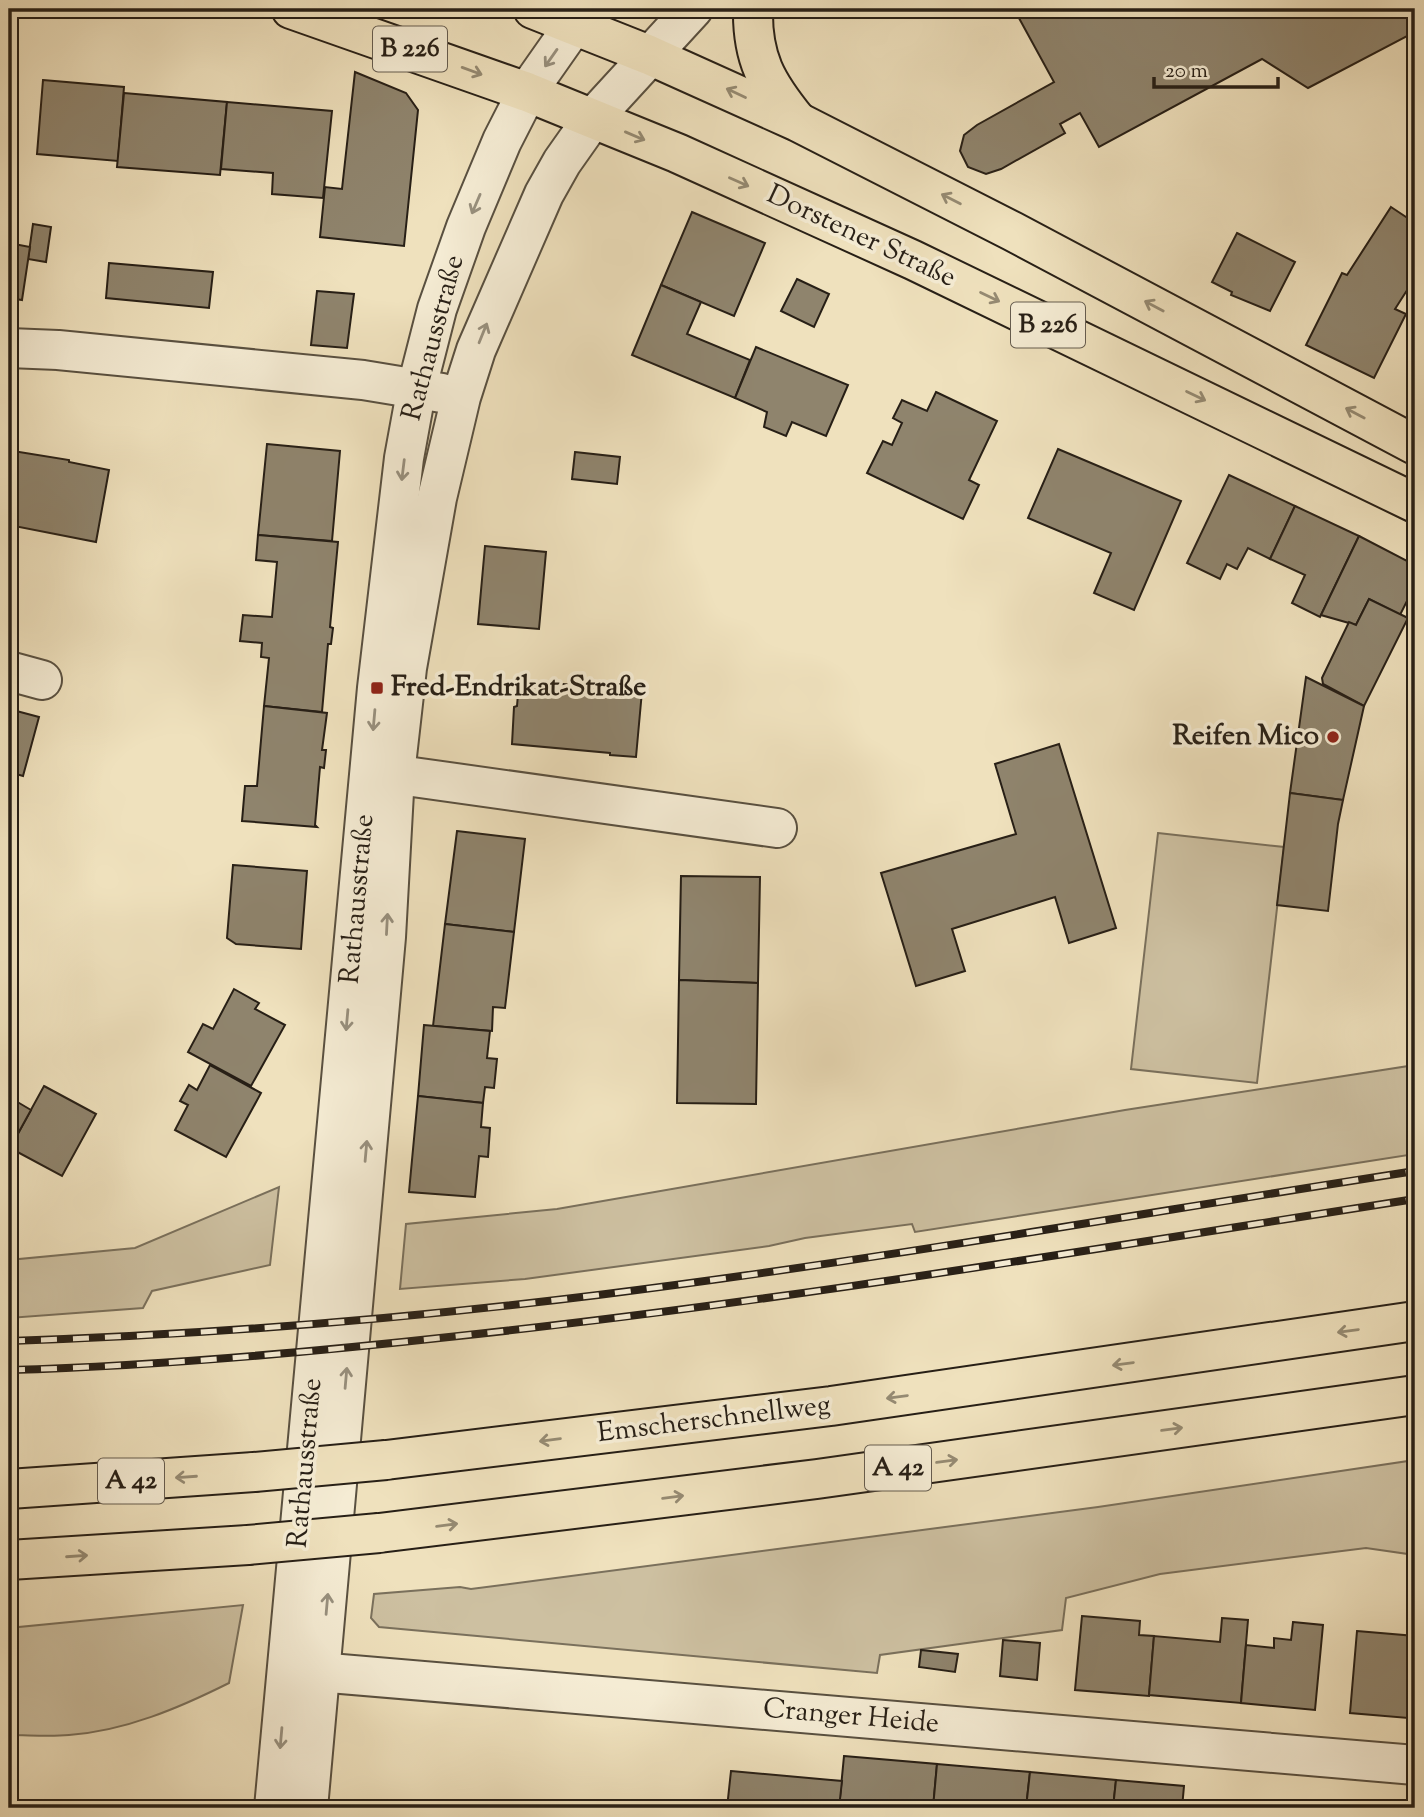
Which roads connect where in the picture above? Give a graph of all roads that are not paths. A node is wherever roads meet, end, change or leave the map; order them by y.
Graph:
1 (291, 9) edge
2 (533, 9) edge
3 (693, 9) edge
4 (753, 9) edge
5 (582, 17) edge
6 (649, 55) junction
7 (527, 92) junction
8 (593, 118) junction
9 (798, 122) junction
10 (9, 348) edge
11 (417, 387) junction
12 (461, 397) junction
13 (1415, 446) edge
14 (1415, 503) edge
15 (382, 772) junction
16 (777, 828) dead end
17 (1415, 1321) edge
18 (1415, 1395) edge
19 (9, 1489) edge
20 (9, 1560) edge
21 (304, 1671) junction
22 (1415, 1765) edge
23 (274, 1808) edge
24 (308, 1808) edge

1 -> 7 main road, Dorstener Straße / B 226
2 - 5 main road, B 226
3 - 6 street, Rathausstraße
4 - 9 main road, B 226
5 - 6 main road, B 226
5 -> 7 street, Rathausstraße
6 - 8 street, Rathausstraße
9 -> 6 main road, B 226
7 - 8 main road, Dorstener Straße / B 226
7 -> 11 street, Rathausstraße
12 -> 8 street, Rathausstraße
8 -> 14 main road, Dorstener Straße / B 226
13 -> 9 main road, B 226
10 - 11 street
11 - 12 street
11 -> 15 street, Rathausstraße
12 - 15 street, Rathausstraße
15 - 16 street
15 - 21 street, Rathausstraße
17 -> 19 main road, Emscherschnellweg / A 42, bridge
20 -> 18 main road, A 42, bridge
21 - 22 street, Cranger Heide
21 -> 23 street, Rathausstraße
21 - 24 street, Rathausstraße

